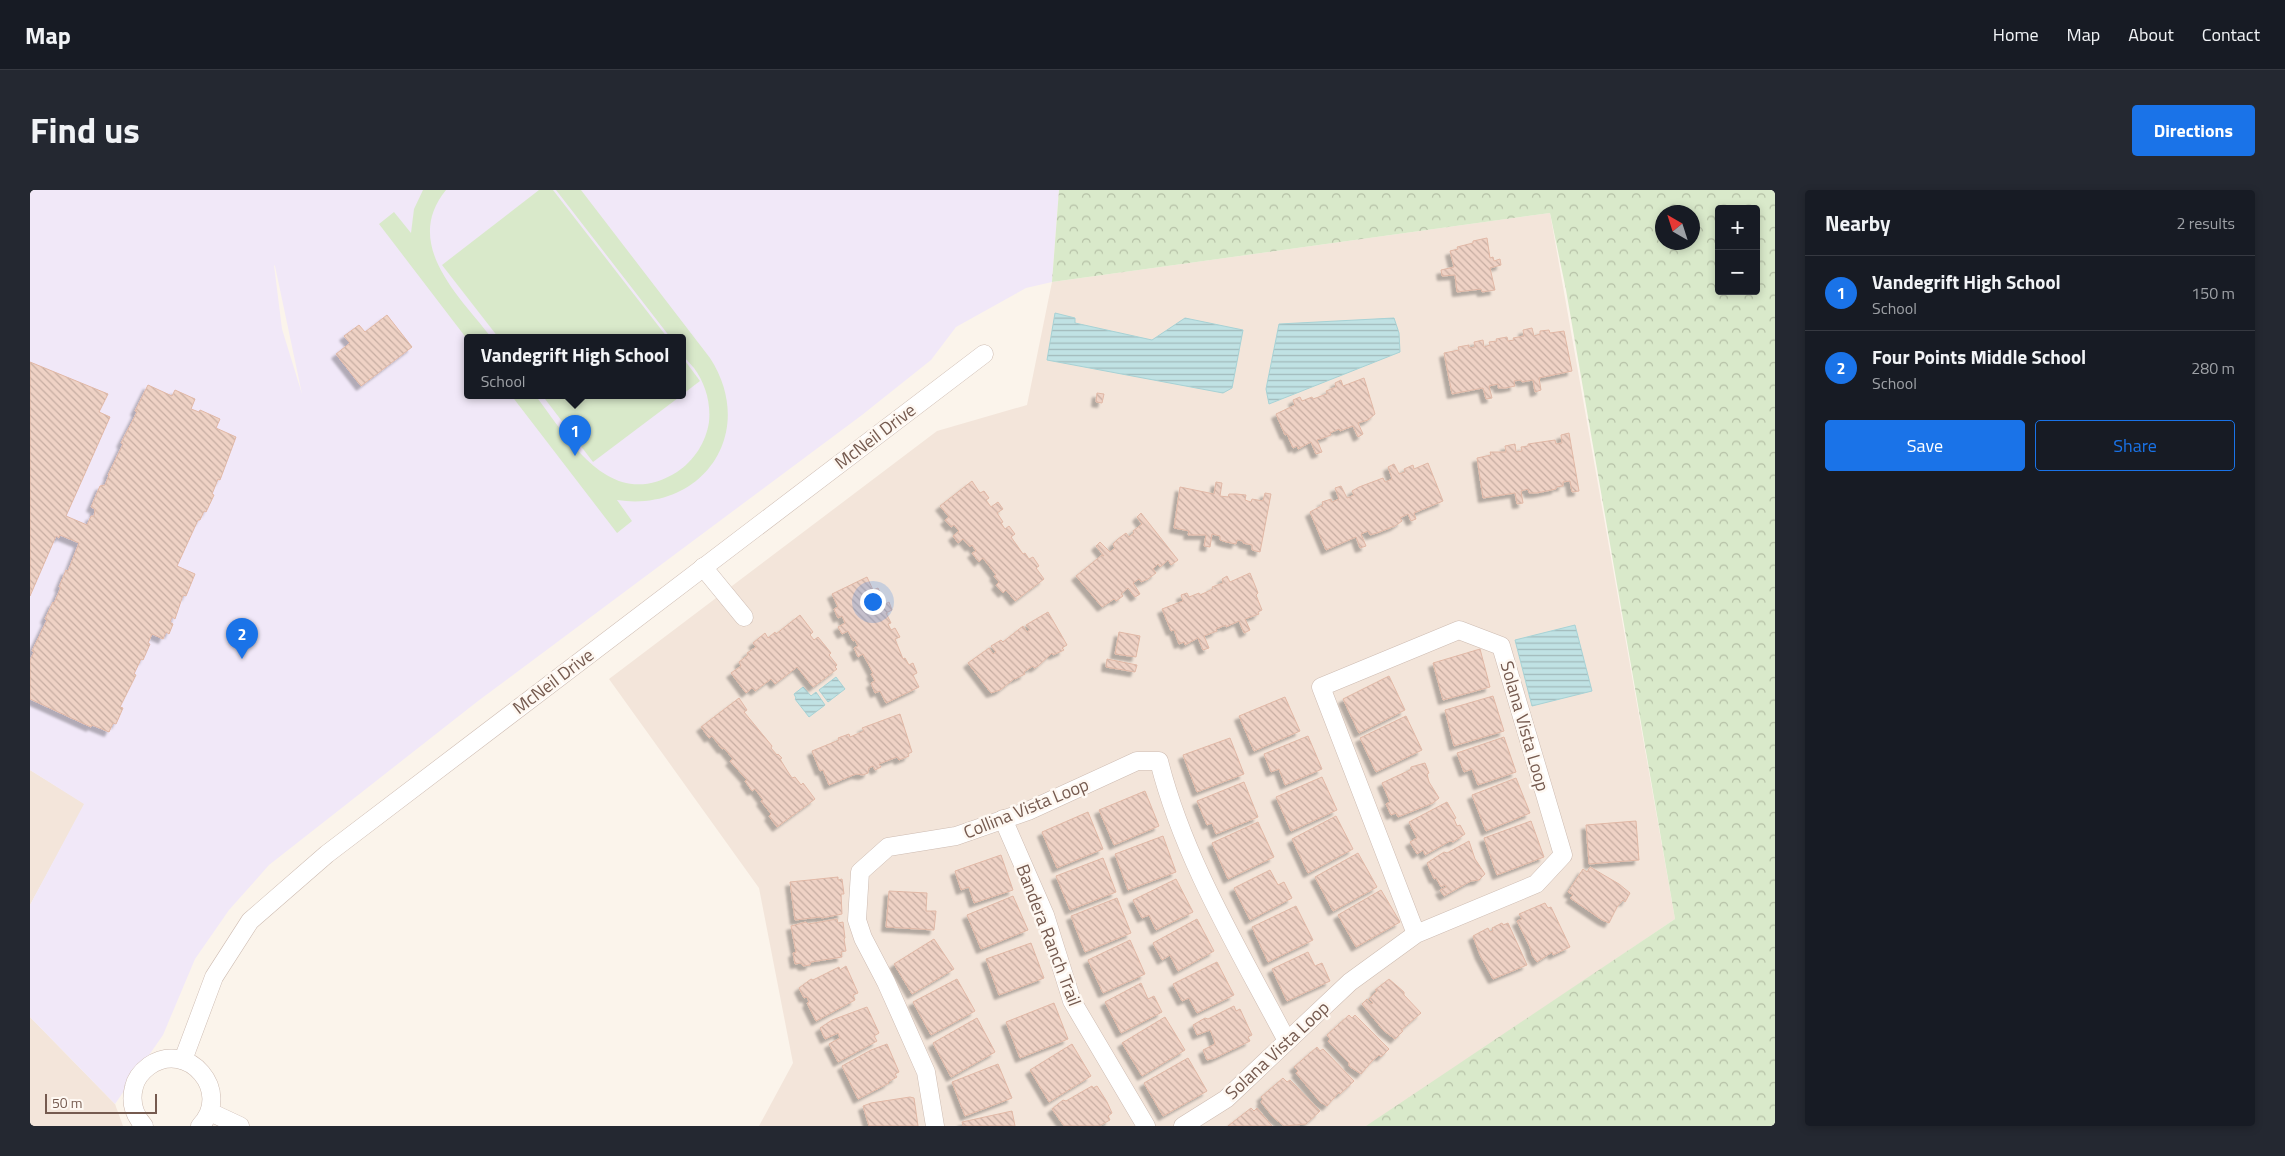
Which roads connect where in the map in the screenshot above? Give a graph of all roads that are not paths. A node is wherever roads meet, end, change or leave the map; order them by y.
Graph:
1 (984, 354) dead end
2 (703, 567) junction
3 (744, 617) dead end
4 (1003, 819) junction
5 (1416, 934) junction
6 (1287, 1041) junction
7 (183, 1060) junction
8 (205, 1119) edge
9 (144, 1126) edge
10 (240, 1126) edge
11 (935, 1126) edge
12 (1146, 1126) edge
13 (1183, 1126) edge

1 - 2 street, McNeil Drive
2 - 3 street
2 - 7 street, McNeil Drive
4 - 6 street, Collina Vista Loop
4 - 11 street, Collina Vista Loop
4 - 12 street, Bandera Ranch Trail
5 - 5 street, Solana Vista Loop
5 - 6 street, Solana Vista Loop
6 - 13 street, Solana Vista Loop
7 - 8 street
7 - 9 street
8 - 10 street

